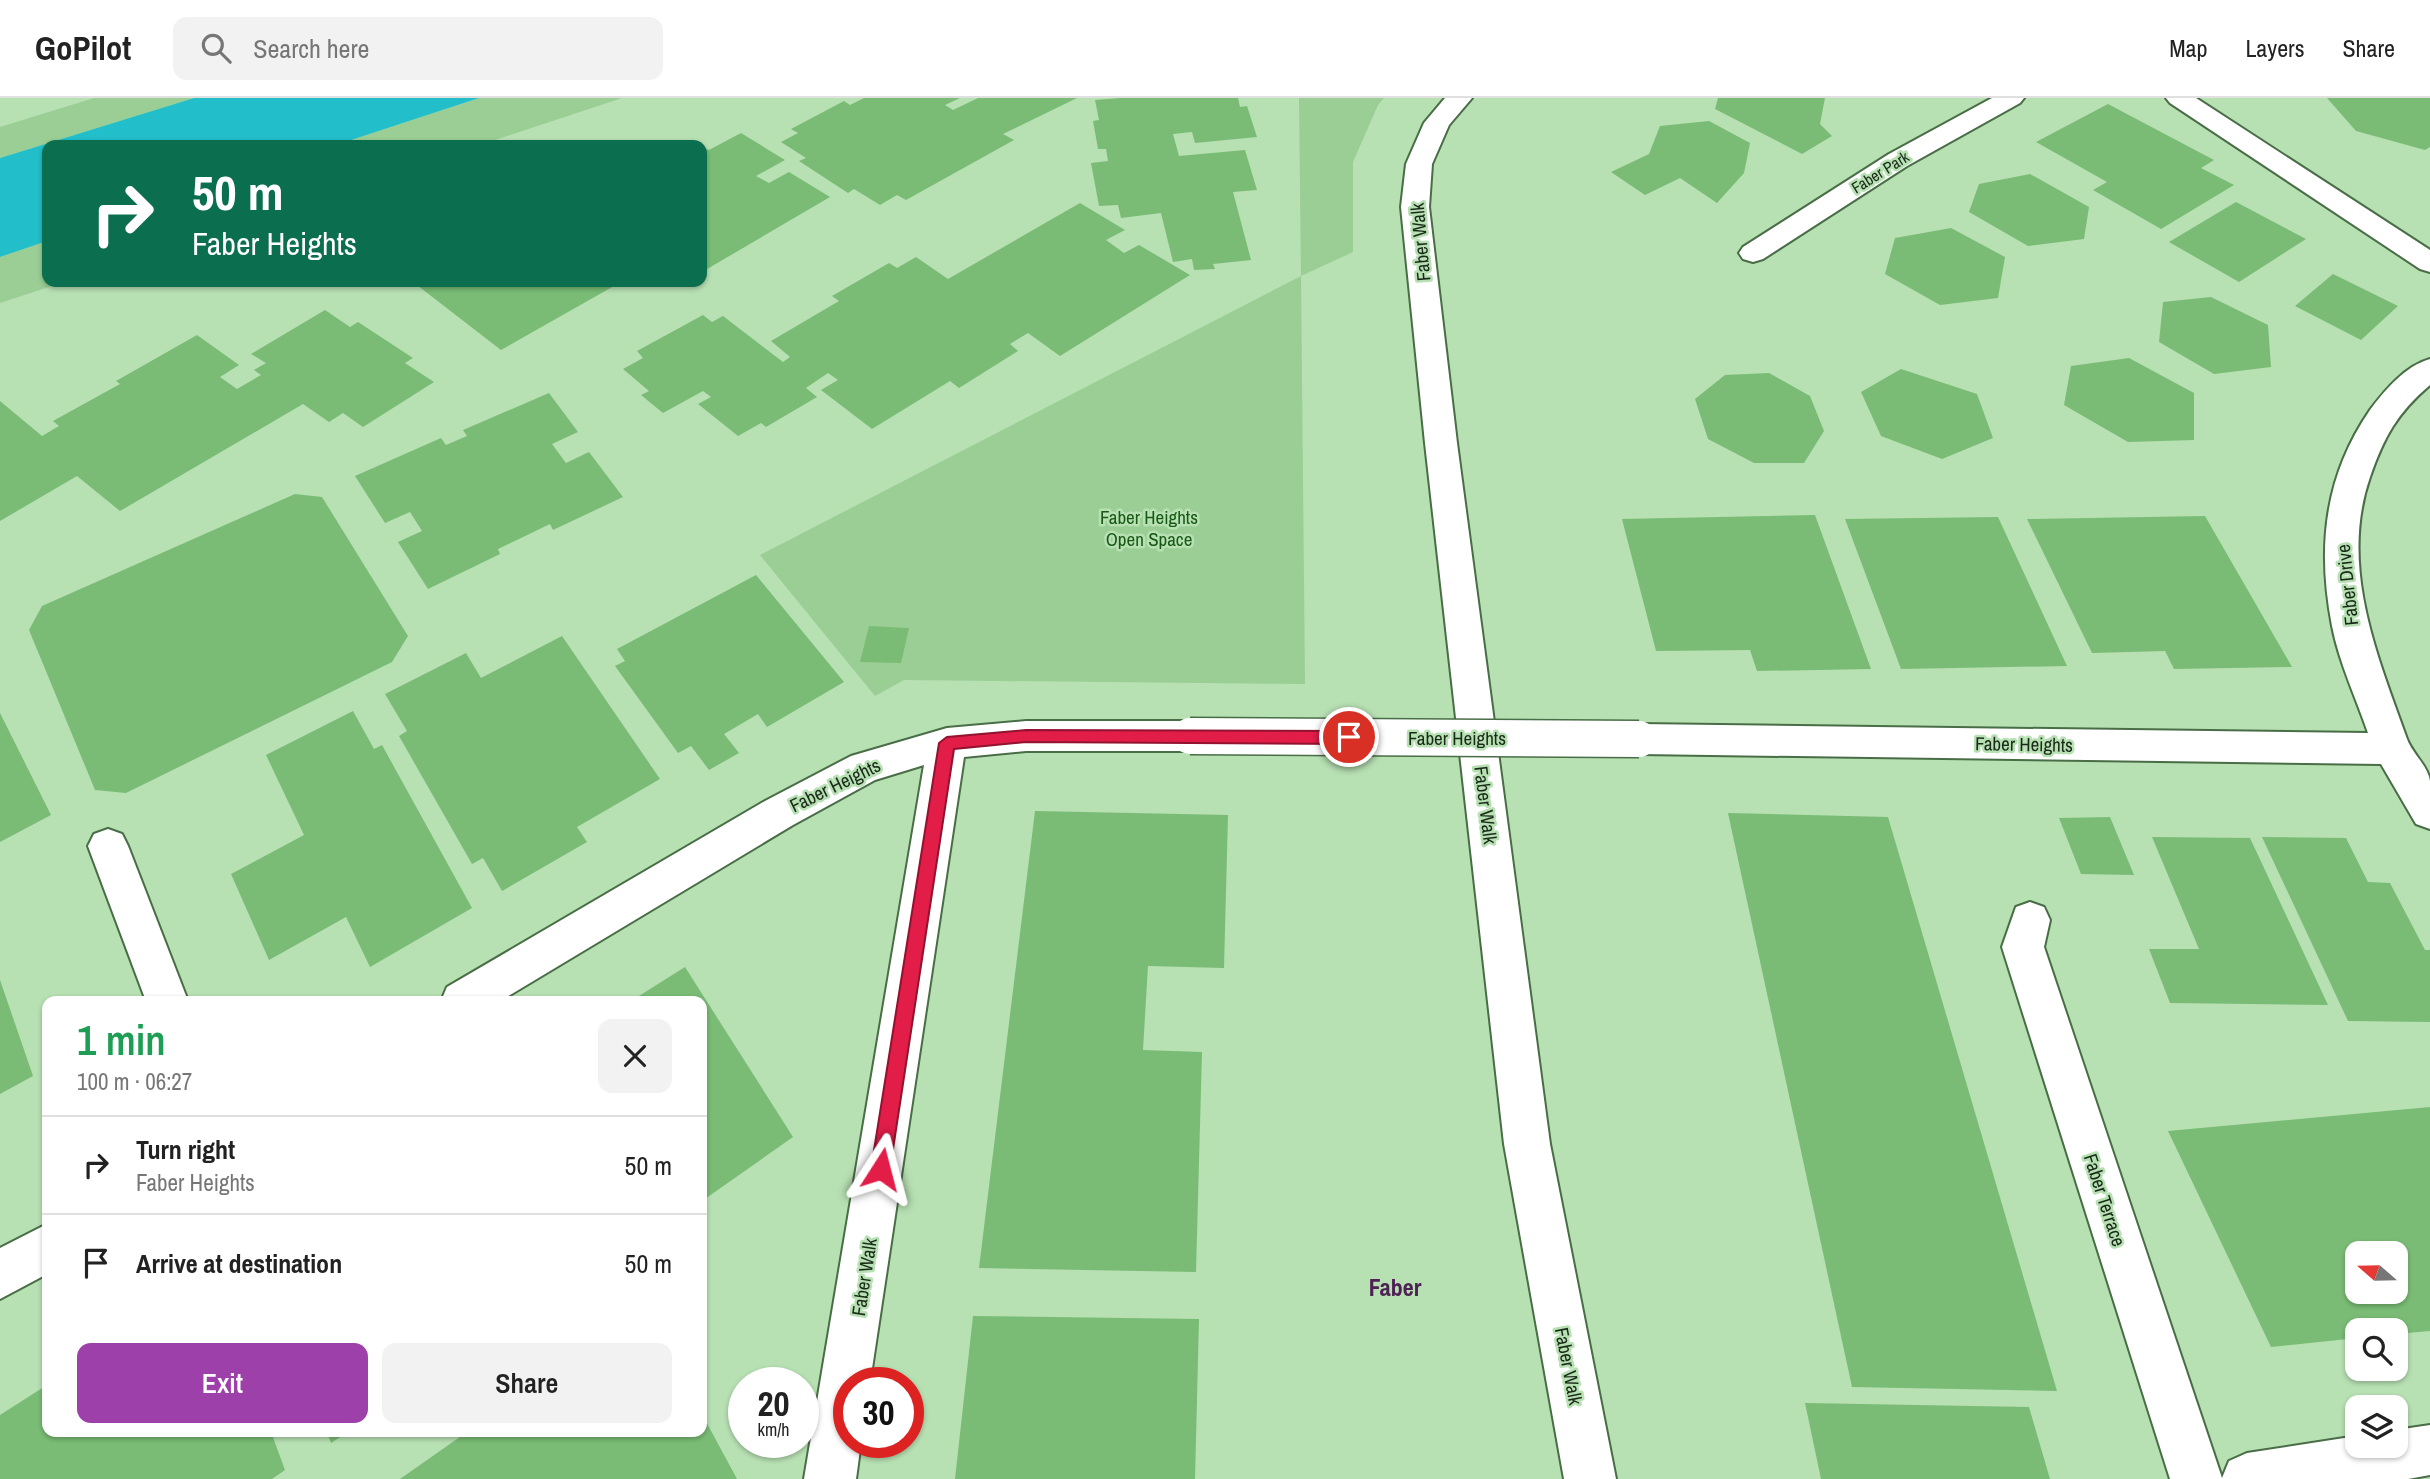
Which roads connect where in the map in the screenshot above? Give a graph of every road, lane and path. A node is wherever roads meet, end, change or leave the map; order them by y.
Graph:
1 (1459, 98) edge
2 (2011, 98) edge
3 (2179, 98) edge
4 (1753, 253) dead end
5 (2430, 263) edge
6 (2430, 369) edge
7 (947, 743) junction
8 (2392, 749) junction
9 (2430, 813) edge
10 (108, 846) dead end
11 (2031, 920) dead end
12 (165, 996) edge
13 (470, 996) edge
14 (42, 1250) edge
15 (0, 1275) edge
16 (2430, 1450) edge
17 (830, 1479) edge
18 (1590, 1479) edge
19 (2196, 1479) edge
20 (2247, 1479) edge

1 - 18 street, Faber Walk
2 - 4 street, Faber Park
3 - 5 street
6 - 8 street, Faber Drive
7 - 8 street, Faber Heights, bridge
7 - 13 street, Faber Heights
7 - 17 street, Faber Walk
8 - 9 street, Faber Drive
10 - 12 street
11 - 19 street, Faber Terrace
14 - 15 street
16 - 20 street

